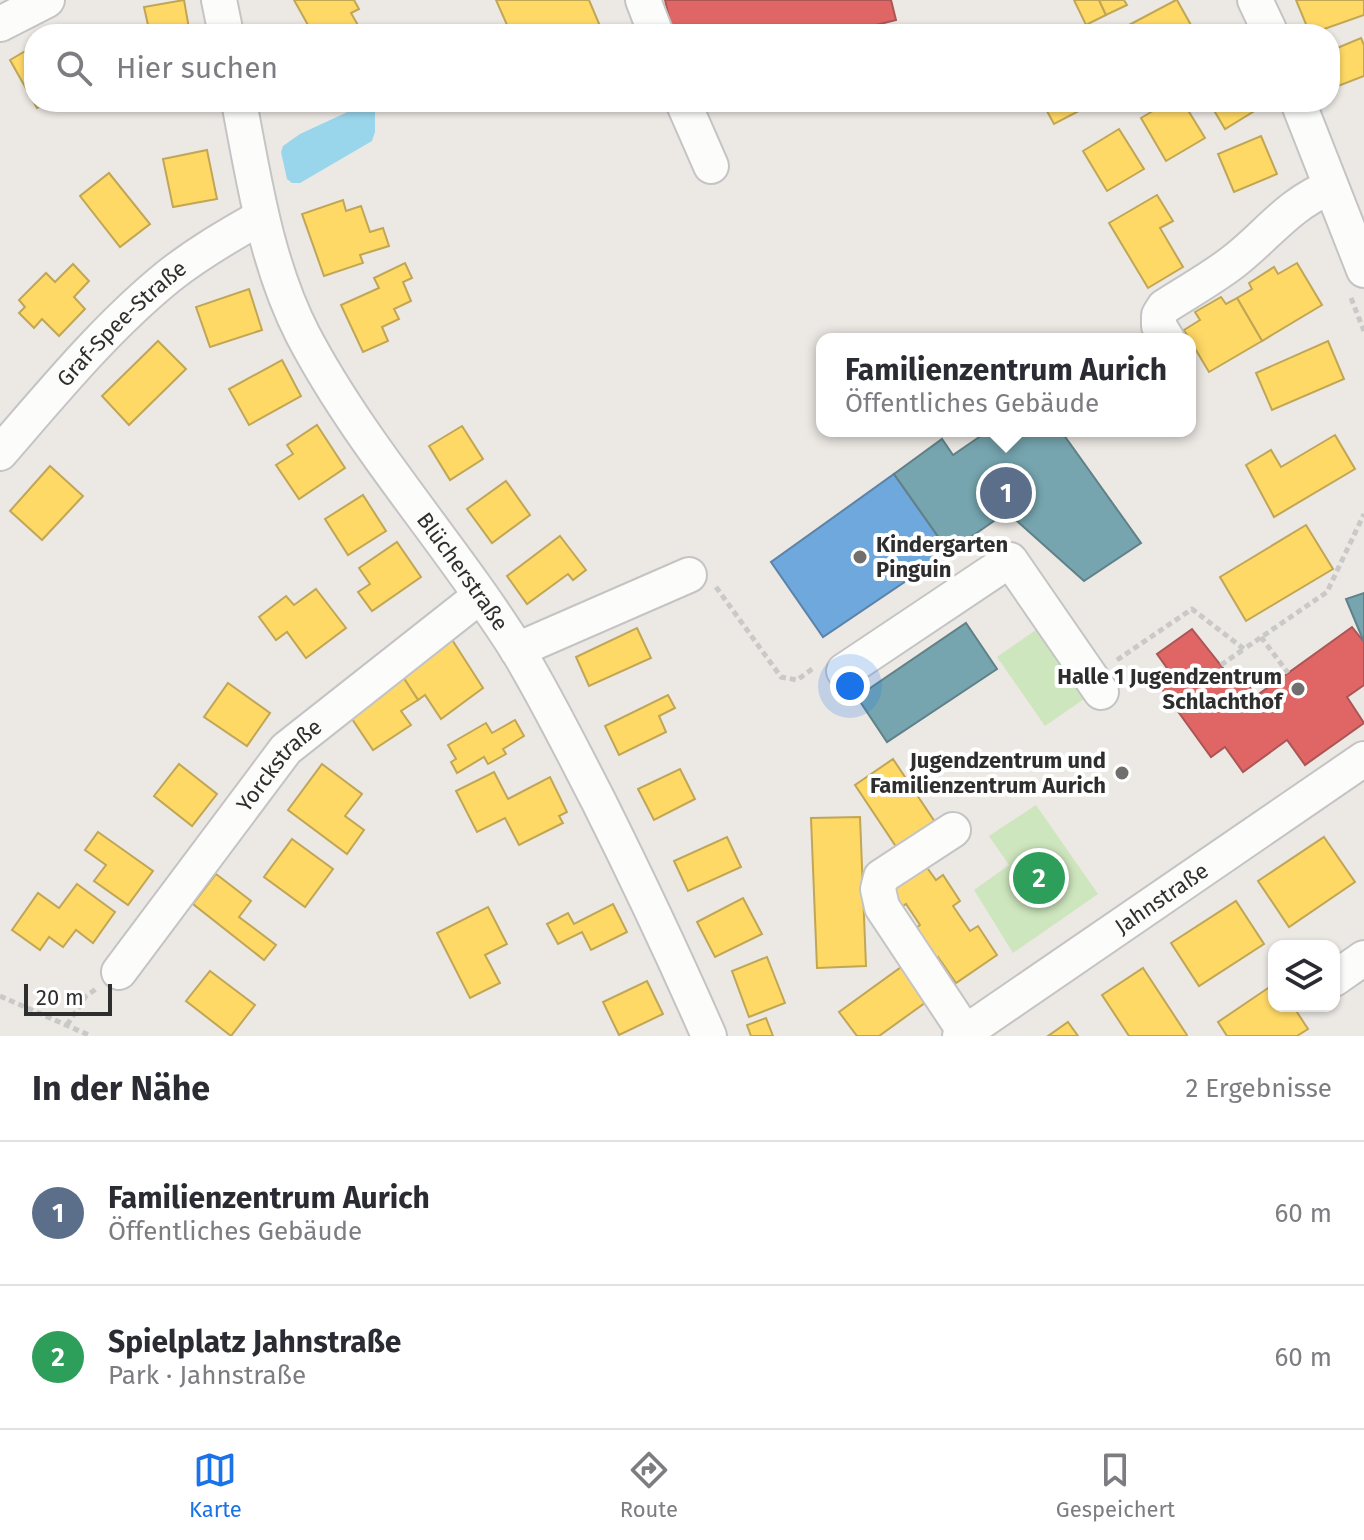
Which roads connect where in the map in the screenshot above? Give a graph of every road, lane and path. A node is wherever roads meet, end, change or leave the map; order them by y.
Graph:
1 (47, 0) edge
2 (219, 0) edge
3 (643, 0) edge
4 (1255, 0) edge
5 (0, 24) edge
6 (224, 24) edge
7 (652, 24) edge
8 (1266, 24) edge
9 (241, 112) edge
10 (687, 112) edge
11 (1302, 112) edge
12 (711, 166) dead end
13 (1331, 187) junction
14 (261, 217) junction
15 (1364, 270) edge
16 (1163, 333) edge
17 (0, 453) edge
18 (1364, 514) edge
19 (689, 575) joint
20 (480, 596) junction
21 (1261, 637) junction
22 (1244, 649) junction
23 (517, 650) junction
24 (1221, 665) dead end
25 (844, 671) joint
26 (1288, 673) dead end
27 (1096, 685) joint
28 (1364, 759) edge
29 (953, 830) dead end
30 (1364, 958) edge
31 (119, 972) joint
32 (1340, 975) edge
33 (0, 996) edge
34 (67, 1025) junction
35 (962, 1034) edge
36 (91, 1036) edge
37 (709, 1036) edge

1 - 5 street
2 - 6 street
3 - 7 street
4 - 8 street
9 - 14 street, Blücherstraße
10 - 12 street
11 - 13 street
13 - 15 street
13 - 16 street
14 - 17 street, Graf-Spee-Straße
14 - 20 street, Blücherstraße
18 - 21 path
19 - 23 street
19 - 25 path
20 - 23 street, Blücherstraße
20 - 31 street, Yorckstraße
21 - 22 path
21 - 26 path
22 - 24 path
22 - 27 path
23 - 37 street, Blücherstraße
25 - 27 street
28 - 35 street, Jahnstraße
29 - 35 street
30 - 32 street
31 - 34 path
33 - 34 path
34 - 36 path

